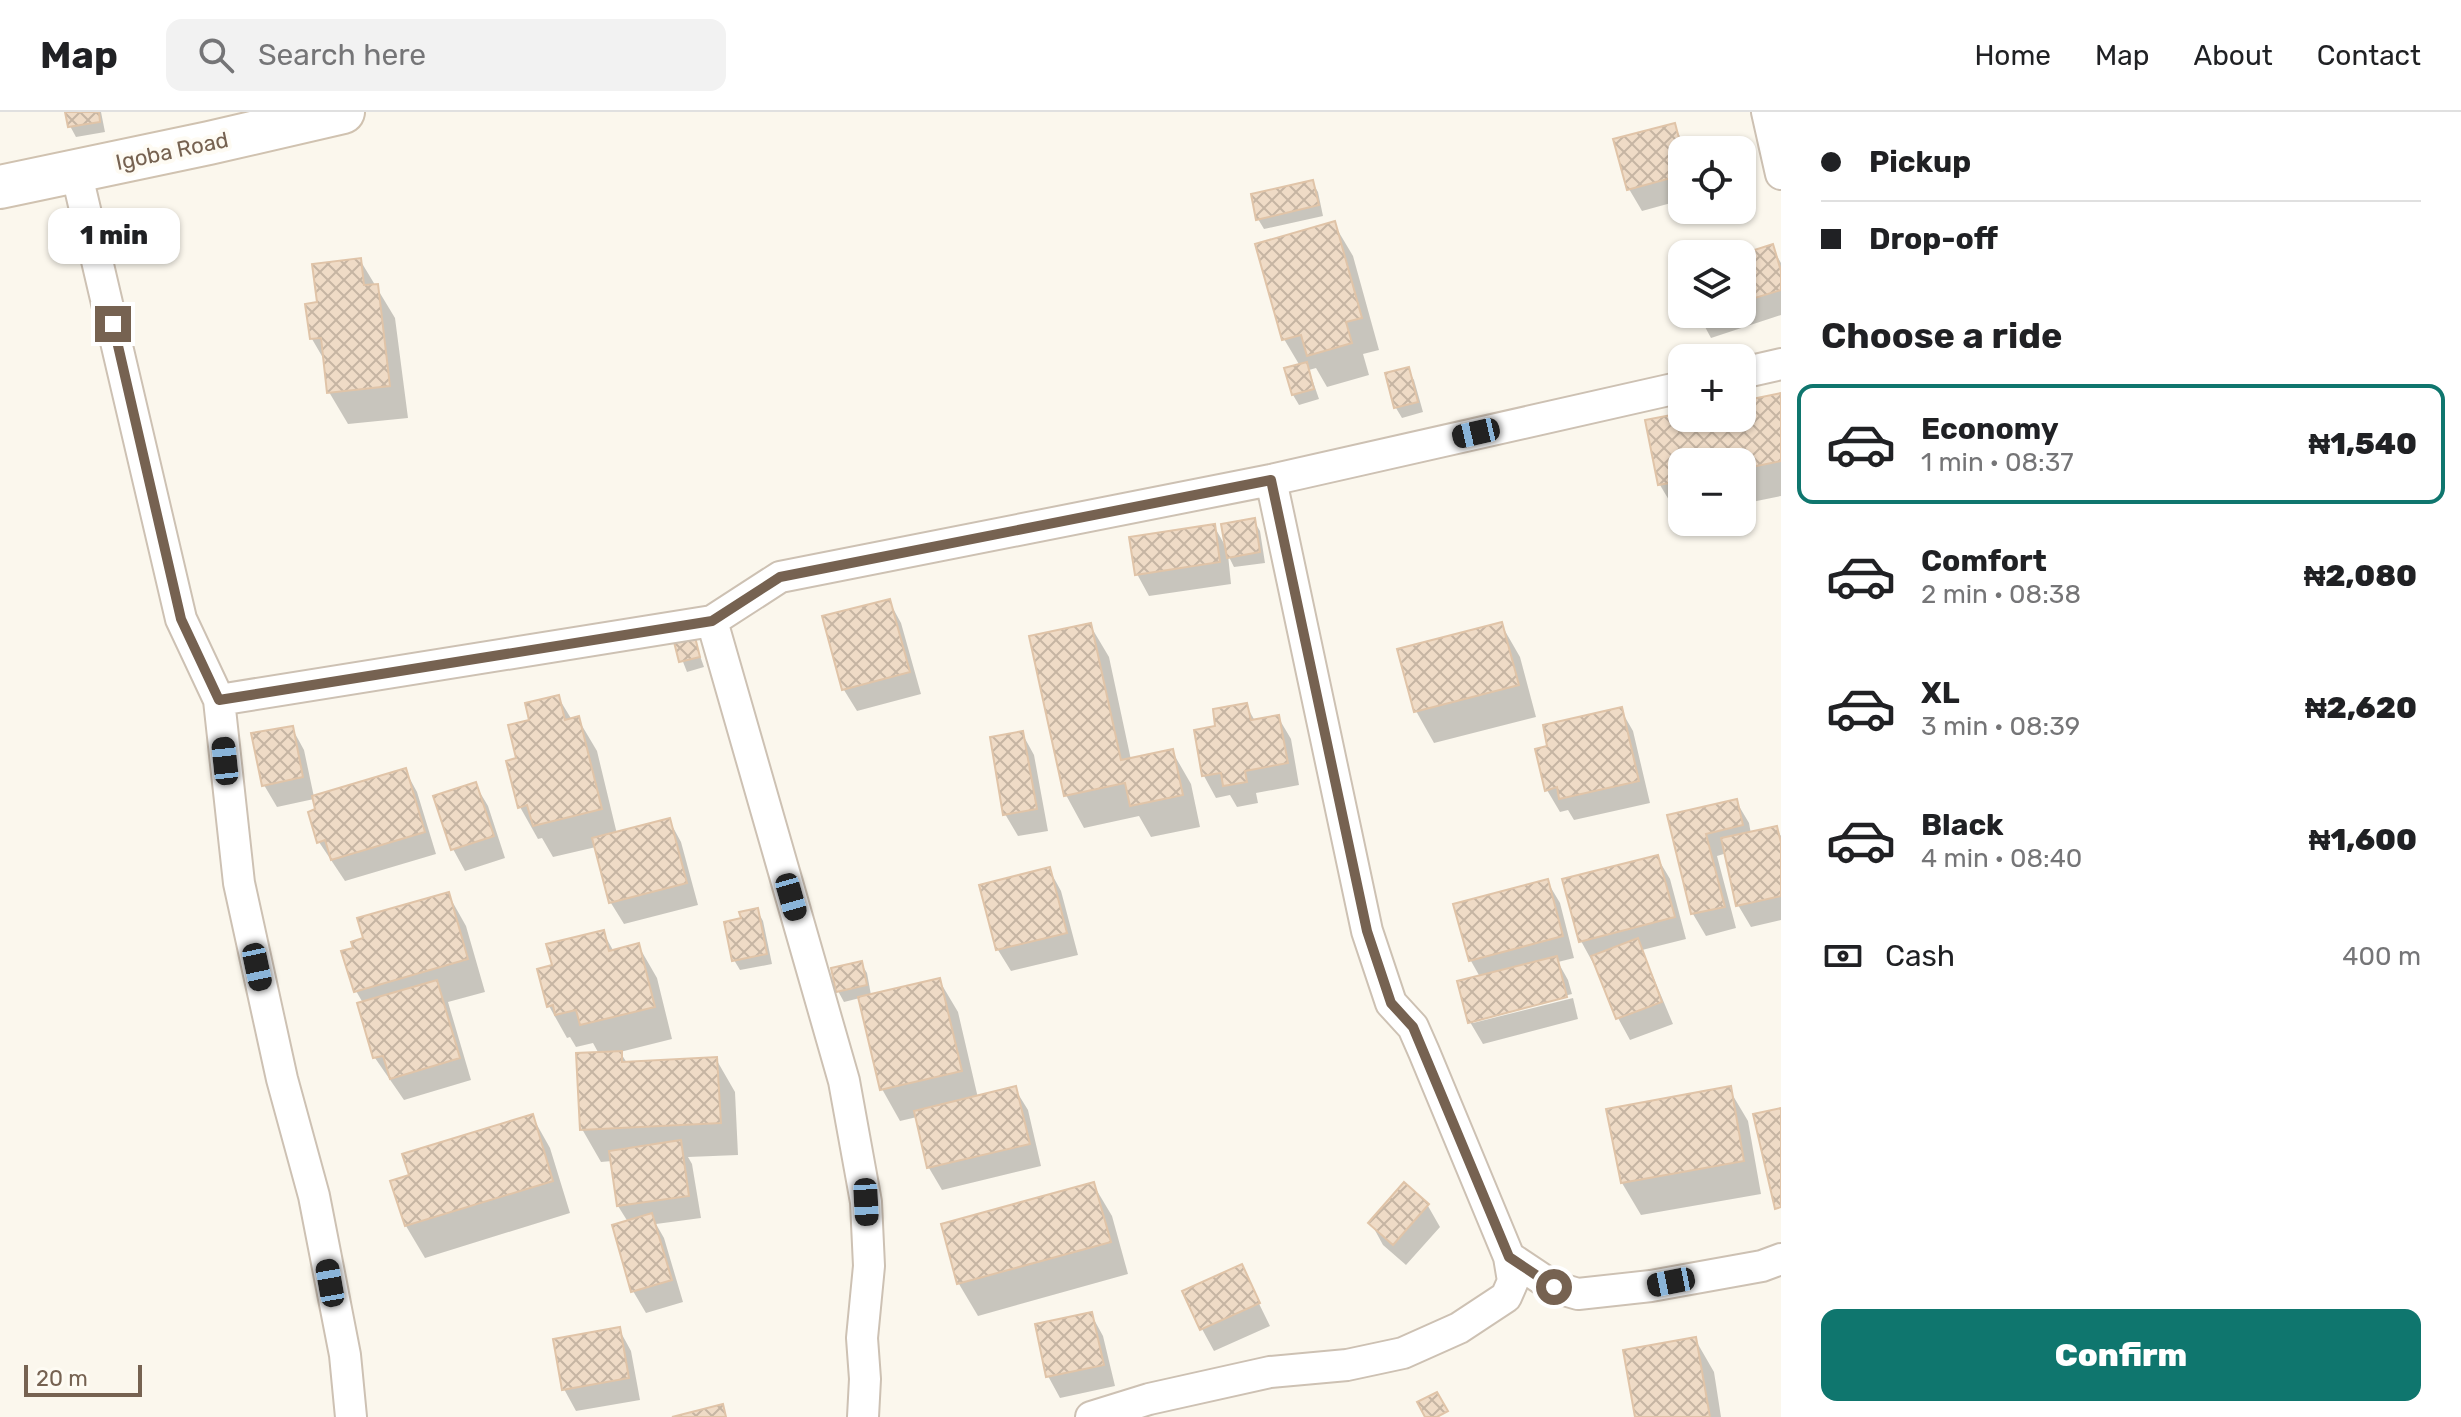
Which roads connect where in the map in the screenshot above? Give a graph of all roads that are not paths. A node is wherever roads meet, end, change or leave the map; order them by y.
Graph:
1 (343, 112) edge
2 (1767, 112) edge
3 (76, 171) junction
4 (1781, 174) edge
5 (0, 187) edge
6 (1781, 364) edge
7 (1756, 370) edge
8 (1668, 390) edge
9 (1271, 480) junction
10 (712, 621) junction
11 (219, 700) junction
12 (1509, 1257) junction
13 (1781, 1259) edge
14 (351, 1417) edge
15 (863, 1417) edge
16 (1091, 1417) edge

1 - 3 street, Igoba Road
2 - 4 street
3 - 5 street, Igoba Road
3 - 11 street
6 - 7 street
8 - 9 street
9 - 10 street
9 - 12 street
10 - 11 street
10 - 15 street
11 - 14 street
12 - 13 street
12 - 16 street

